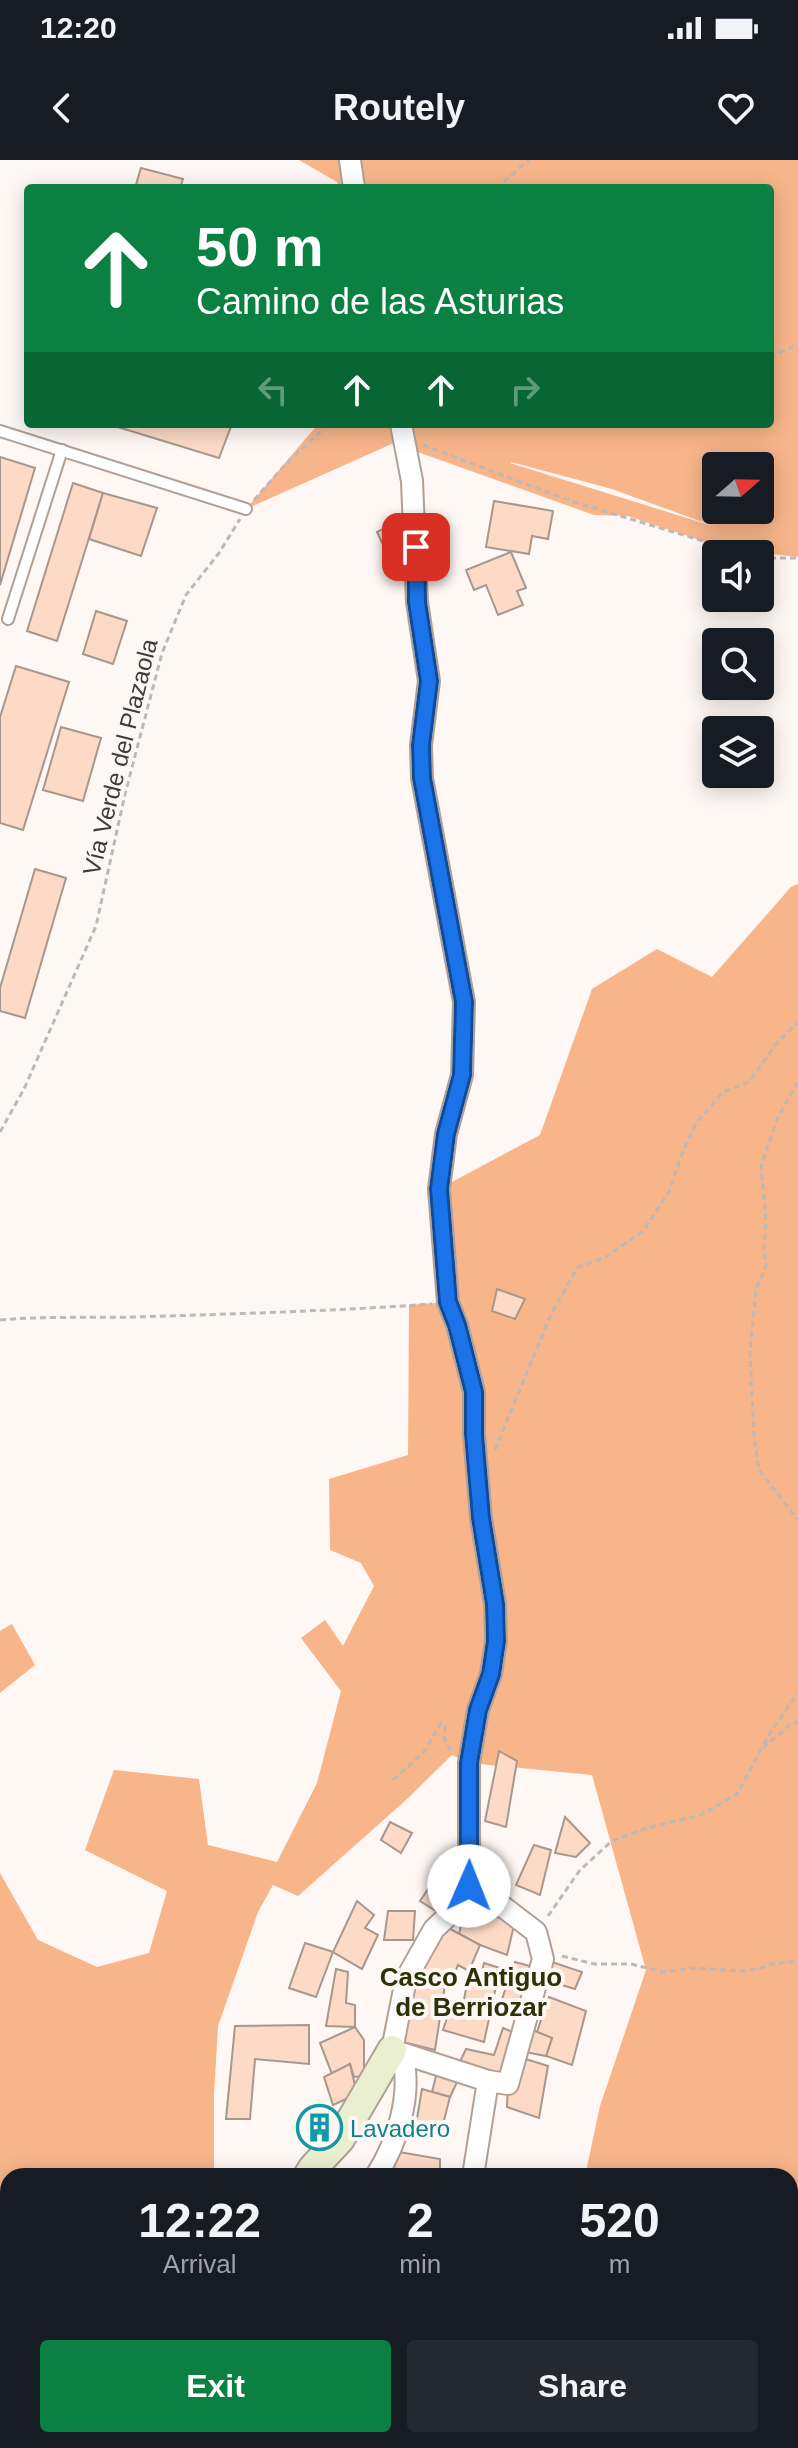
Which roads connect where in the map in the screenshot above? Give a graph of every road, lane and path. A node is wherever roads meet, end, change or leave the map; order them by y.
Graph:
1 (350, 160) edge
2 (529, 160) edge
3 (353, 184) edge
4 (501, 184) edge
5 (798, 344) edge
6 (774, 355) edge
7 (325, 428) edge
8 (0, 431) edge
9 (403, 431) edge
10 (62, 450) junction
11 (246, 509) junction
12 (702, 543) edge
13 (774, 558) edge
14 (798, 558) edge
15 (8, 619) dead end
16 (798, 1022) edge
17 (798, 1082) edge
18 (0, 1132) edge
19 (448, 1302) junction
20 (0, 1320) edge
21 (494, 1455) dead end
22 (798, 1520) edge
23 (798, 1692) edge
24 (798, 1722) edge
25 (761, 1750) junction
26 (469, 1763) junction
27 (393, 1780) dead end
28 (469, 1886) junction
29 (536, 1932) junction
30 (543, 1959) junction
31 (798, 1961) edge
32 (397, 2053) junction
33 (488, 2081) junction
34 (313, 2168) edge
35 (381, 2168) edge
36 (474, 2168) edge

1 - 3 street
2 - 4 path
5 - 6 path
7 - 11 path, Vía Verde del Plazaola
8 - 10 lane
9 - 12 path
9 - 19 street
10 - 11 lane
10 - 15 lane
11 - 18 path, Vía Verde del Plazaola
13 - 14 path
16 - 21 path
17 - 22 path
19 - 20 path
19 - 26 street
23 - 25 path
24 - 25 path
25 - 29 path
26 - 27 path
26 - 28 street
28 - 29 street
28 - 32 street
29 - 30 street
30 - 31 path
30 - 33 street
32 - 33 street
32 - 34 street
32 - 35 street
33 - 36 street

